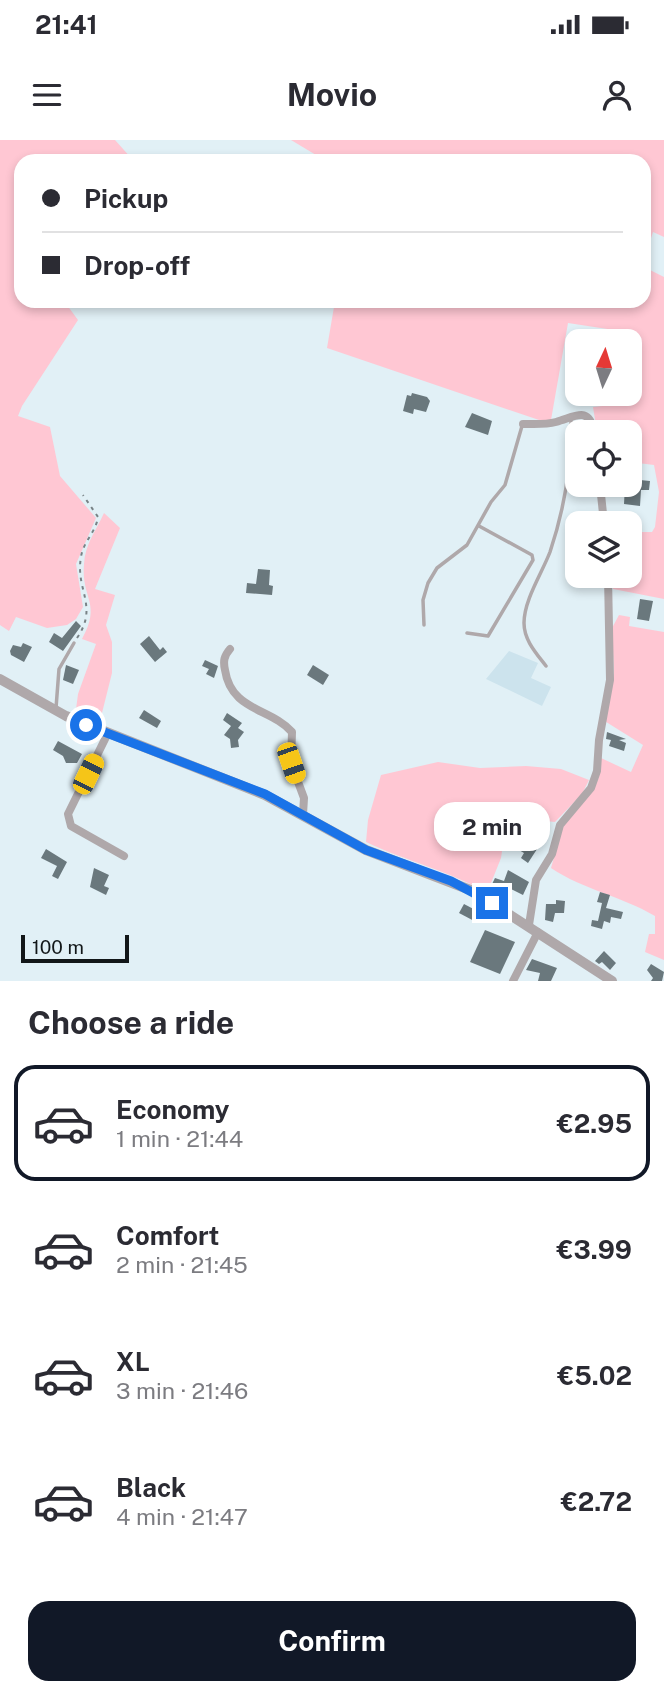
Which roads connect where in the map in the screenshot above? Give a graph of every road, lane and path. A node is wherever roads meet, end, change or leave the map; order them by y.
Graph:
1 (571, 416) junction
2 (591, 420) edge
3 (523, 424) joint
4 (83, 495) dead end
5 (479, 526) junction
6 (608, 588) edge
7 (424, 625) dead end
8 (467, 633) dead end
9 (74, 643) joint
10 (230, 649) dead end
11 (545, 666) dead end
12 (0, 679) edge
13 (56, 710) junction
14 (108, 733) junction
15 (303, 814) junction
16 (124, 856) dead end
17 (534, 929) junction
18 (608, 980) edge
19 (513, 981) edge

1 - 2 street
1 - 3 street
1 - 11 lane
3 - 5 lane
4 - 9 path
5 - 7 lane
5 - 8 lane
6 - 17 street
9 - 13 lane
10 - 15 street
12 - 13 street
13 - 14 street
14 - 15 street
14 - 16 street
15 - 17 street
17 - 18 street
17 - 19 street

